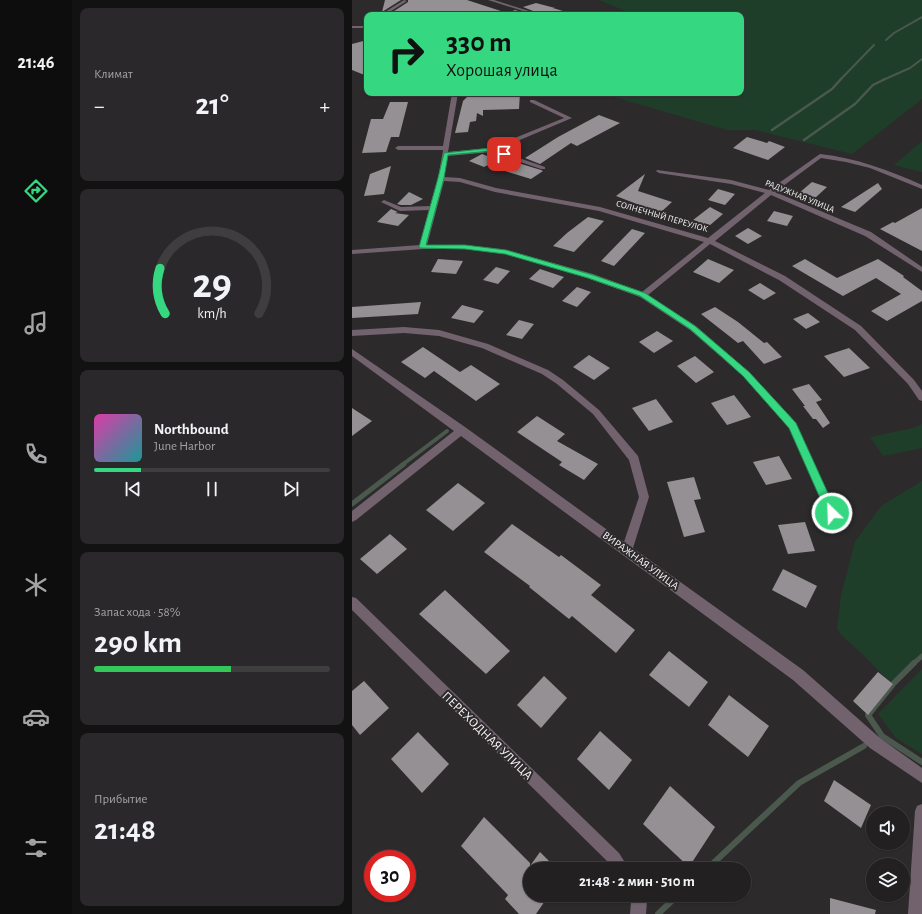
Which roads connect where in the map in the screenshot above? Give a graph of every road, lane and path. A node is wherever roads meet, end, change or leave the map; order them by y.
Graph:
1 (490, 0) edge
2 (405, 1) edge
3 (524, 10) junction
4 (387, 12) edge
5 (519, 12) edge
6 (530, 12) edge
7 (352, 26) edge
8 (364, 26) edge
9 (455, 96) edge
10 (532, 101) dead end
11 (398, 148) dead end
12 (491, 150) junction
13 (446, 151) junction
14 (543, 168) dead end
15 (659, 171) dead end
16 (441, 178) junction
17 (922, 187) edge
18 (770, 192) junction
19 (384, 202) dead end
20 (433, 208) junction
21 (710, 241) junction
22 (423, 247) junction
23 (352, 252) edge
24 (922, 270) edge
25 (643, 295) junction
26 (352, 333) edge
27 (352, 352) edge
28 (922, 398) edge
29 (462, 430) junction
30 (832, 513) dead end
31 (352, 517) edge
32 (627, 550) junction
33 (352, 602) edge
34 (922, 776) edge
35 (922, 811) edge
36 (617, 862) edge
37 (639, 902) edge
38 (638, 914) edge
39 (916, 914) edge

1 - 3 street
2 - 4 street
3 - 5 street
3 - 6 street
7 - 8 street
9 - 13 street
10 - 12 street
11 - 13 street
12 - 13 street
12 - 14 street
13 - 16 street
15 - 18 street, РАДУЖНАЯ УЛИЦА
16 - 20 street
16 - 21 street, СОЛНЕЧНЫЙ ПЕРЕУЛОК
17 - 18 street
18 - 21 street
18 - 24 street, РАДУЖНАЯ УЛИЦА
19 - 20 street
20 - 22 street
21 - 25 street
21 - 28 street, СОЛНЕЧНЫЙ ПЕРЕУЛОК
22 - 23 street
22 - 25 street
25 - 30 street
26 - 32 street
27 - 29 street, ВИРАЖНАЯ УЛИЦА
29 - 31 street
29 - 32 street, ВИРАЖНАЯ УЛИЦА
32 - 34 street, ВИРАЖНАЯ УЛИЦА
33 - 36 street, ПЕРЕХОДНАЯ УЛИЦА
35 - 39 street
37 - 38 street

